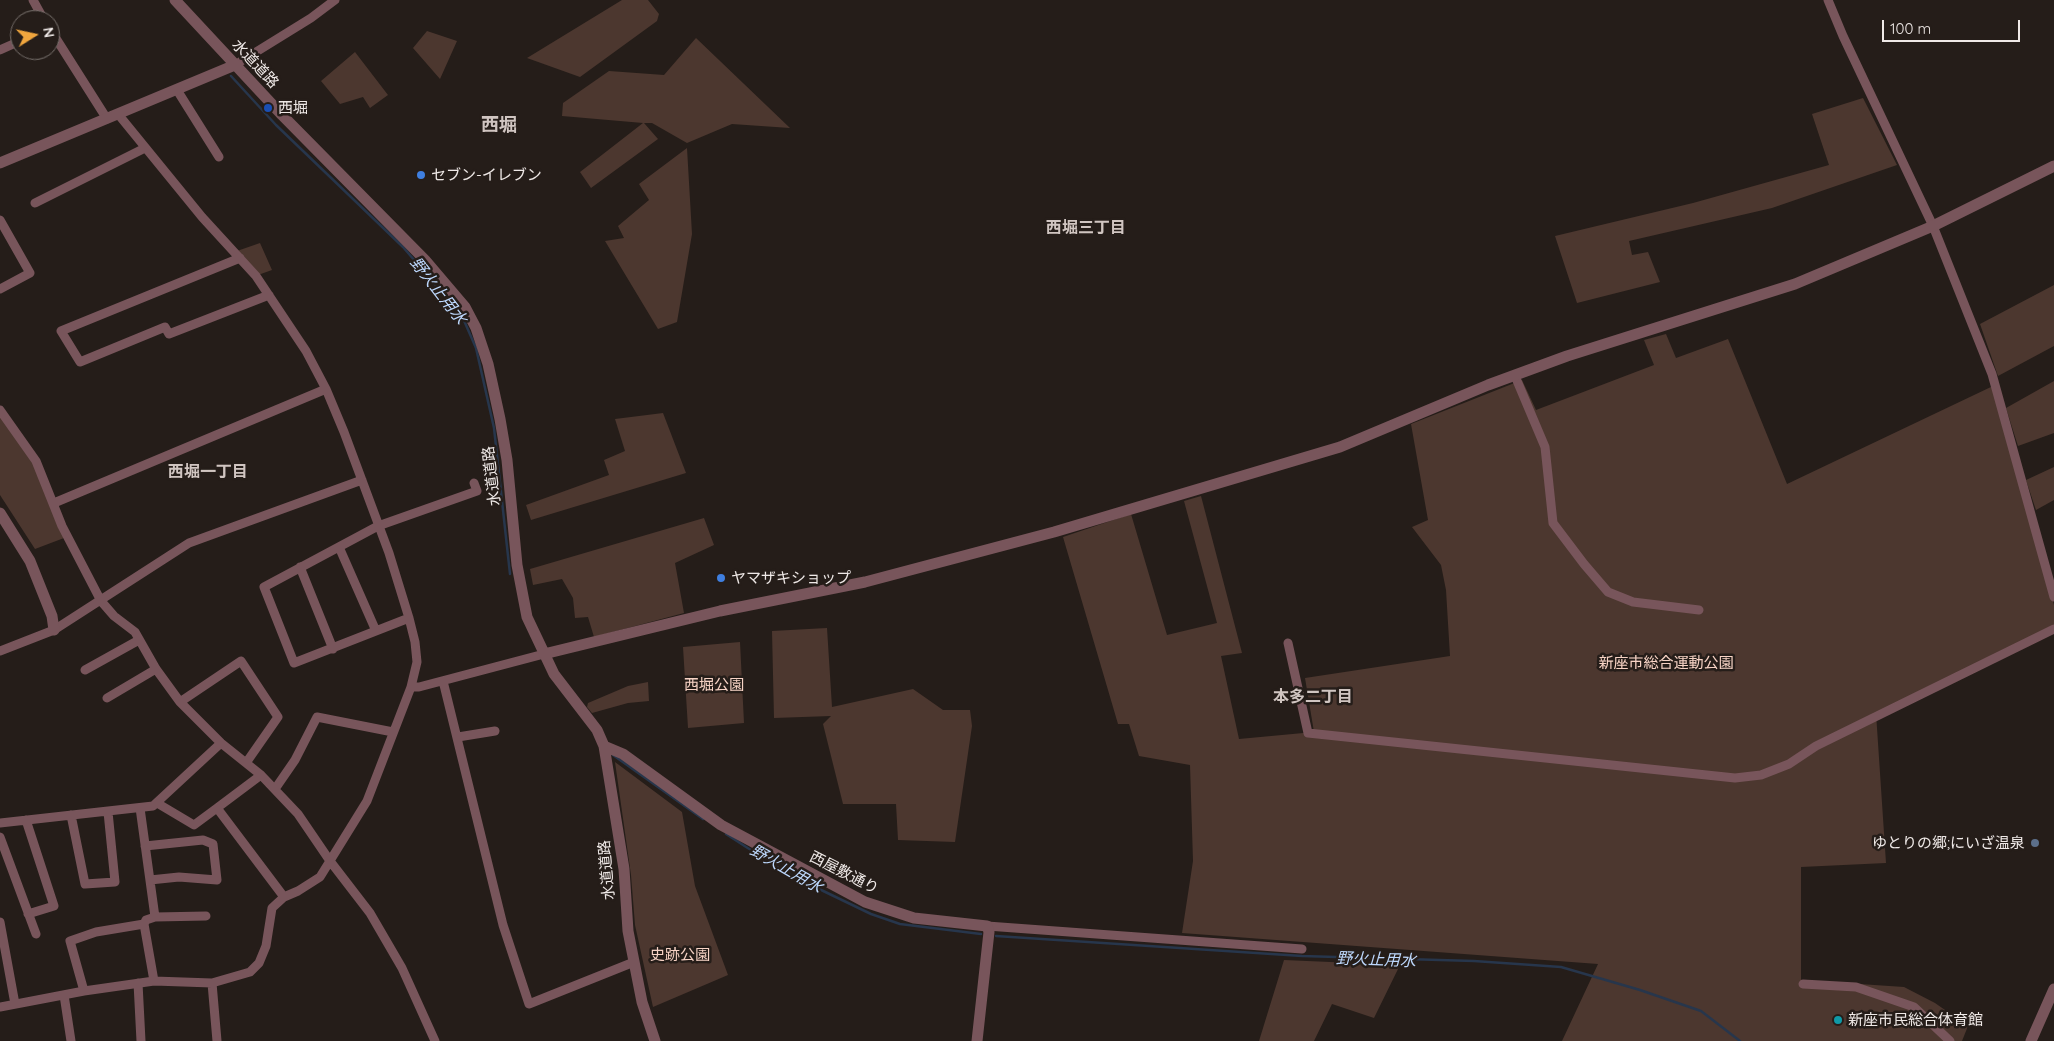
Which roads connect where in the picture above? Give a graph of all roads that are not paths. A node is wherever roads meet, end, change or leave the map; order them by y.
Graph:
1 (175, 0) edge
2 (335, 0) edge
3 (1828, 0) edge
4 (60, 45) edge
5 (236, 65) junction
6 (177, 90) junction
7 (118, 114) junction
8 (106, 119) junction
9 (145, 148) junction
10 (219, 157) dead end
11 (0, 163) edge
12 (2054, 166) edge
13 (35, 203) dead end
14 (0, 220) edge
15 (1933, 226) junction
16 (10, 237) junction
17 (0, 241) edge
18 (240, 258) junction
19 (0, 289) edge
20 (269, 295) junction
21 (1515, 376) junction
22 (326, 389) junction
23 (0, 410) edge
24 (362, 480) junction
25 (474, 483) dead end
26 (54, 503) junction
27 (0, 513) edge
28 (378, 526) junction
29 (339, 547) junction
30 (300, 567) junction
31 (2054, 597) edge
32 (102, 601) junction
33 (1699, 610) dead end
34 (409, 618) junction
35 (2054, 629) edge
36 (54, 630) junction
37 (376, 631) junction
38 (139, 640) junction
39 (1288, 643) dead end
40 (333, 649) junction
41 (0, 651) edge
42 (544, 654) junction
43 (84, 670) dead end
44 (156, 670) junction
45 (443, 680) junction
46 (411, 687) junction
47 (106, 698) dead end
48 (180, 702) junction
49 (495, 731) dead end
50 (393, 732) junction
51 (458, 737) junction
52 (221, 743) junction
53 (604, 746) junction
54 (246, 763) junction
55 (261, 775) junction
56 (275, 789) junction
57 (157, 803) junction
58 (140, 808) junction
59 (217, 808) junction
60 (108, 812) junction
61 (71, 815) junction
62 (26, 820) junction
63 (0, 823) edge
64 (0, 837) edge
65 (145, 846) junction
66 (330, 861) junction
67 (150, 880) junction
68 (284, 897) junction
69 (28, 914) junction
70 (206, 916) dead end
71 (155, 917) junction
72 (0, 922) edge
73 (144, 924) junction
74 (987, 926) junction
75 (36, 934) dead end
76 (1302, 949) dead end
77 (634, 962) junction
78 (154, 982) junction
79 (138, 983) junction
80 (212, 983) junction
81 (1803, 984) dead end
82 (2054, 989) edge
83 (84, 991) junction
84 (64, 995) junction
85 (14, 1004) junction
86 (0, 1007) edge
87 (71, 1041) edge
88 (141, 1041) edge
89 (217, 1041) edge
90 (435, 1041) edge
91 (655, 1041) edge
92 (976, 1041) edge
93 (1950, 1041) edge
94 (2030, 1041) edge

1 - 5 street, 水道道路
2 - 5 street
3 - 15 street
4 - 8 street
5 - 6 street
5 - 42 street, 水道道路
6 - 7 street
6 - 10 street
7 - 8 street
7 - 9 street
8 - 11 street
9 - 13 street
9 - 18 street
12 - 15 street
14 - 16 street
15 - 21 street
15 - 31 street
16 - 17 street
16 - 19 street
18 - 20 street
18 - 20 street
20 - 22 street
21 - 33 street
21 - 42 street
22 - 24 street
22 - 26 street
23 - 26 street
24 - 28 street
24 - 32 street
25 - 28 street
26 - 32 street
27 - 36 street
28 - 29 street
28 - 34 street
29 - 30 street
29 - 37 street
30 - 40 street
30 - 40 street
32 - 36 street
32 - 38 street
34 - 37 street
34 - 46 street
35 - 39 street
36 - 41 street
37 - 40 street
38 - 43 street
38 - 44 street
42 - 45 street
42 - 53 street, 水道道路
44 - 47 street
44 - 48 street
45 - 46 street
45 - 51 street
46 - 50 street
48 - 52 street
48 - 54 street
49 - 51 street
50 - 56 street
50 - 66 street
51 - 77 street
52 - 54 street
52 - 57 street
53 - 74 street, 西屋敷通り
53 - 77 street, 水道道路
54 - 55 street
55 - 56 street
55 - 59 street
56 - 66 street
57 - 58 street
57 - 59 street
58 - 60 street
58 - 65 street
59 - 68 street
60 - 61 street
60 - 61 street
61 - 62 street
62 - 63 street
62 - 69 street
64 - 69 street
65 - 67 street
65 - 67 street
66 - 68 street
66 - 90 street
67 - 71 street
68 - 80 street
69 - 75 street
70 - 71 street
71 - 73 street
72 - 85 street
73 - 78 street
73 - 83 street
74 - 76 street
74 - 92 street
77 - 91 street, 水道道路
78 - 79 street
78 - 80 street
79 - 83 street
79 - 88 street
80 - 89 street
81 - 93 street
82 - 94 street
83 - 84 street
84 - 85 street
84 - 87 street
85 - 86 street

